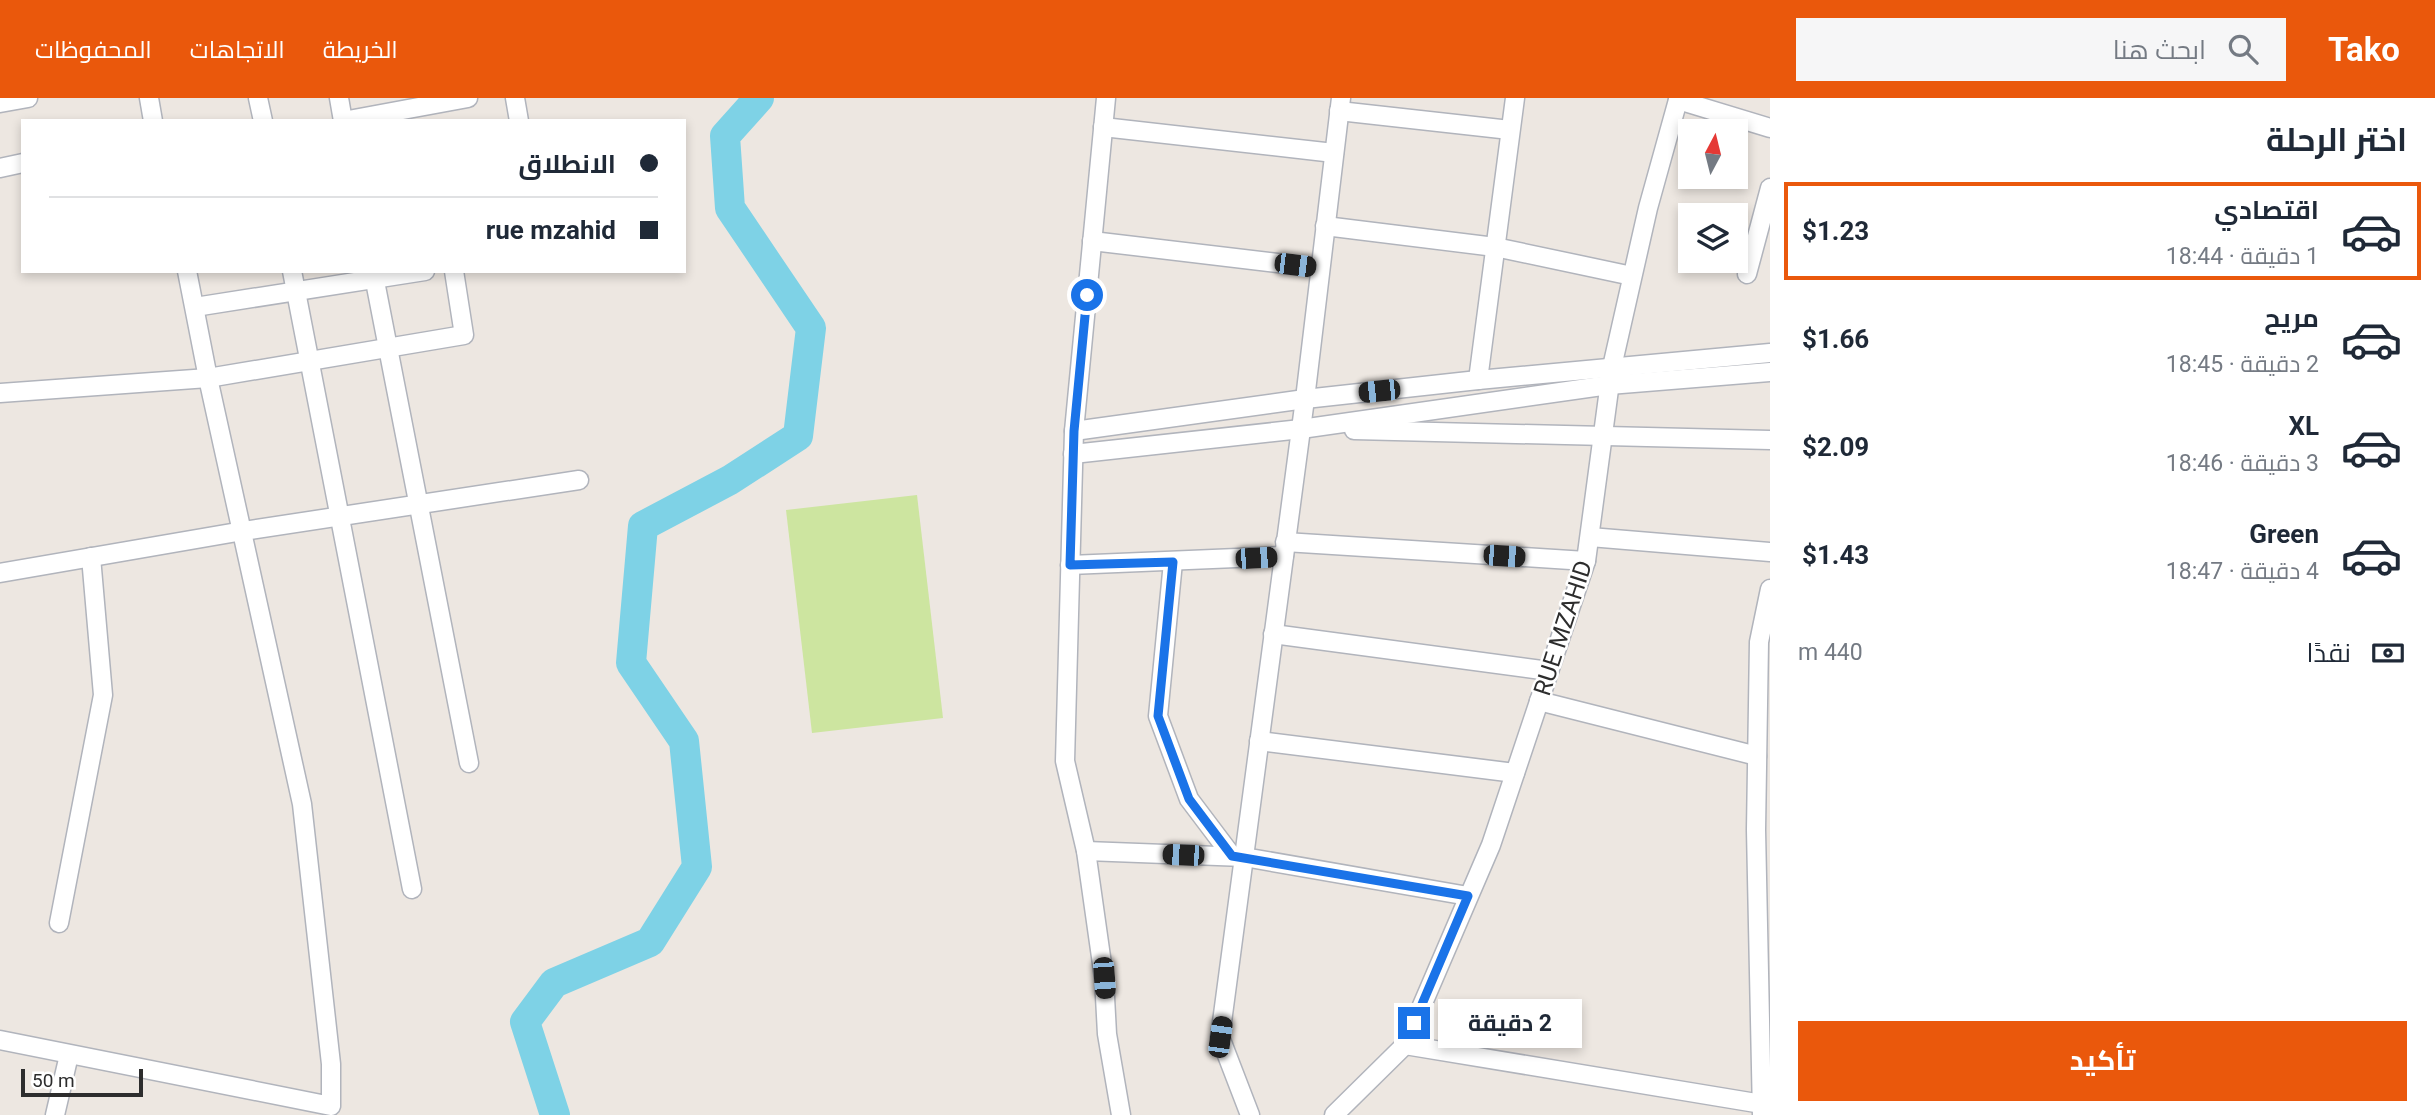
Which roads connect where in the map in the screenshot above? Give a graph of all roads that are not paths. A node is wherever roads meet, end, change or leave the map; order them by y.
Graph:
1 (149, 98) edge
2 (258, 98) edge
3 (339, 98) edge
4 (468, 98) edge
5 (515, 98) edge
6 (1106, 98) edge
7 (1514, 98) edge
8 (1680, 99) edge
9 (1340, 104) edge
10 (423, 108) edge
11 (153, 119) edge
12 (262, 119) edge
13 (343, 119) edge
14 (355, 119) edge
15 (519, 119) edge
16 (1103, 127) junction
17 (1770, 128) edge
18 (1510, 130) junction
19 (1334, 153) junction
20 (21, 163) edge
21 (0, 168) edge
22 (1770, 188) edge
23 (1325, 226) junction
24 (1092, 241) junction
25 (1495, 247) junction
26 (1320, 268) junction
27 (187, 273) edge
28 (292, 273) edge
29 (399, 273) edge
30 (454, 273) edge
31 (1747, 274) dead end
32 (373, 275) edge
33 (1632, 275) junction
34 (296, 291) junction
35 (195, 307) junction
36 (386, 346) junction
37 (1770, 353) edge
38 (309, 360) junction
39 (1770, 372) edge
40 (1611, 376) junction
41 (208, 378) junction
42 (1478, 380) junction
43 (0, 393) edge
44 (1305, 399) junction
45 (1301, 429) junction
46 (1074, 431) junction
47 (1603, 436) junction
48 (1770, 440) edge
49 (1073, 454) junction
50 (579, 480) dead end
51 (418, 504) junction
52 (340, 516) junction
53 (243, 531) junction
54 (1590, 537) junction
55 (1285, 550) junction
56 (1770, 552) edge
57 (91, 557) junction
58 (1586, 561) junction
59 (1173, 562) junction
60 (1070, 565) junction
61 (0, 573) edge
62 (1770, 589) edge
63 (1273, 634) junction
64 (1549, 671) junction
65 (1539, 701) junction
66 (1259, 741) junction
67 (1757, 756) junction
68 (469, 763) dead end
69 (1515, 773) junction
70 (1763, 807) edge
71 (1086, 851) junction
72 (1238, 856) junction
73 (412, 889) dead end
74 (1468, 896) junction
75 (59, 923) dead end
76 (0, 1040) edge
77 (1405, 1045) junction
78 (69, 1055) junction
79 (1349, 1108) edge
80 (1762, 1110) edge
81 (55, 1115) edge
82 (1121, 1115) edge
83 (1250, 1115) edge
84 (1334, 1115) edge

1 - 11 street
2 - 12 street
3 - 13 street
4 - 10 street
5 - 15 street
6 - 16 street
7 - 18 street
8 - 17 street
8 - 33 street, RUE MZAHID
9 - 18 street
9 - 19 street
10 - 14 street
16 - 19 street
16 - 24 street
18 - 25 street
19 - 23 street
20 - 21 street
22 - 31 street
23 - 25 street
23 - 26 street
24 - 26 street
24 - 46 street
25 - 33 street
25 - 42 street
26 - 44 street
27 - 35 street
28 - 34 street
29 - 32 street
30 - 36 street
32 - 34 street
32 - 36 street
33 - 40 street, RUE MZAHID
34 - 35 street
34 - 38 street
35 - 41 street
36 - 38 street
36 - 51 street
37 - 40 street
38 - 41 street
38 - 52 street
39 - 40 street
40 - 42 street
40 - 45 street
40 - 47 street, RUE MZAHID
41 - 43 street
41 - 53 street
42 - 44 street
44 - 45 street
44 - 46 street
45 - 47 street
45 - 49 street
45 - 55 street
46 - 49 street
47 - 48 street
47 - 54 street, RUE MZAHID
49 - 60 street
50 - 51 street
51 - 52 street
51 - 68 street
52 - 53 street
52 - 73 street
53 - 57 street
53 - 78 street
54 - 56 street
54 - 58 street, RUE MZAHID
55 - 58 street
55 - 59 street
55 - 63 street
57 - 61 street
57 - 75 street
58 - 64 street, RUE MZAHID
59 - 60 street
59 - 72 street
60 - 71 street
62 - 67 street
63 - 64 street
63 - 66 street
64 - 65 street, RUE MZAHID
65 - 67 street
65 - 69 street, RUE MZAHID
66 - 69 street
66 - 72 street
67 - 70 street
69 - 74 street, RUE MZAHID
70 - 80 street
71 - 72 street
71 - 82 street
72 - 74 street
72 - 83 street
74 - 77 street, RUE MZAHID
76 - 78 street
77 - 79 street, RUE MZAHID
77 - 80 street
78 - 81 street
79 - 84 street, RUE MZAHID

